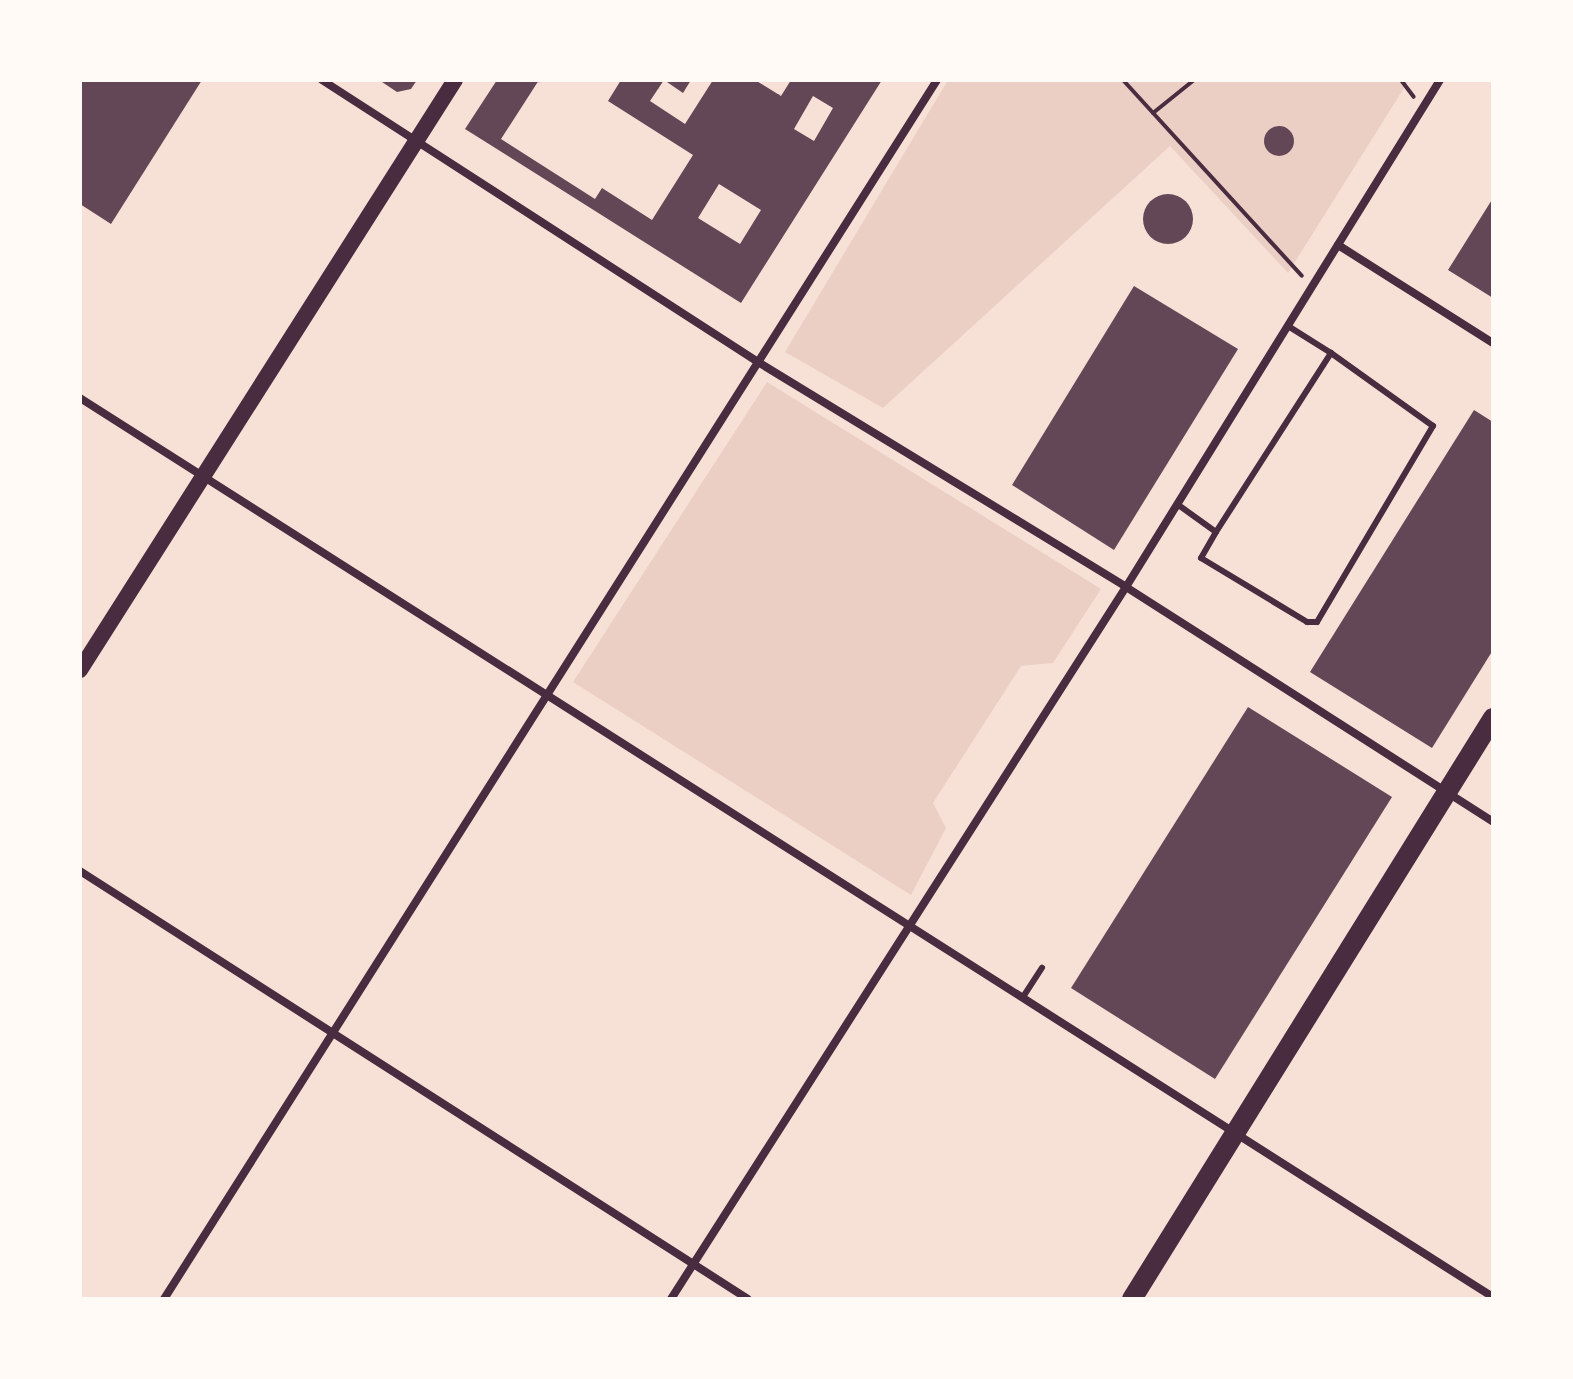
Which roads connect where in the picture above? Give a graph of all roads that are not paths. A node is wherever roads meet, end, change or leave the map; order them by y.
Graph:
1 (322, 80) edge
2 (455, 80) edge
3 (937, 80) edge
4 (1440, 80) edge
5 (418, 140) junction
6 (1338, 245) junction
7 (1288, 326) junction
8 (1493, 343) edge
9 (1331, 353) junction
10 (758, 362) junction
11 (80, 398) edge
12 (204, 476) junction
13 (1177, 504) junction
14 (1216, 532) junction
15 (1126, 587) junction
16 (80, 670) edge
17 (547, 695) junction
18 (1493, 718) edge
19 (1445, 791) junction
20 (1493, 822) edge
21 (80, 871) edge
22 (911, 927) junction
23 (1042, 968) dead end
24 (1023, 997) junction
25 (333, 1032) junction
26 (1235, 1132) junction
27 (693, 1264) junction
28 (1493, 1297) edge
29 (164, 1299) edge
30 (671, 1299) edge
31 (748, 1299) edge
32 (1132, 1299) edge

1 - 5 street
2 - 5 main road
3 - 10 street
4 - 6 street
5 - 10 street
5 - 12 main road
6 - 7 street
6 - 8 street
7 - 9 lane
7 - 13 street
9 - 14 lane
9 - 14 lane
10 - 15 street
10 - 17 street
11 - 12 street
12 - 16 main road
12 - 17 street
13 - 14 lane
13 - 15 street
15 - 19 street
15 - 22 street
17 - 22 street
17 - 25 street
18 - 19 main road
19 - 20 street
19 - 26 main road
21 - 25 street
22 - 24 street
22 - 27 street
23 - 24 lane
24 - 26 street
25 - 27 street
25 - 29 street
26 - 28 street
26 - 32 main road
27 - 30 street
27 - 31 street

